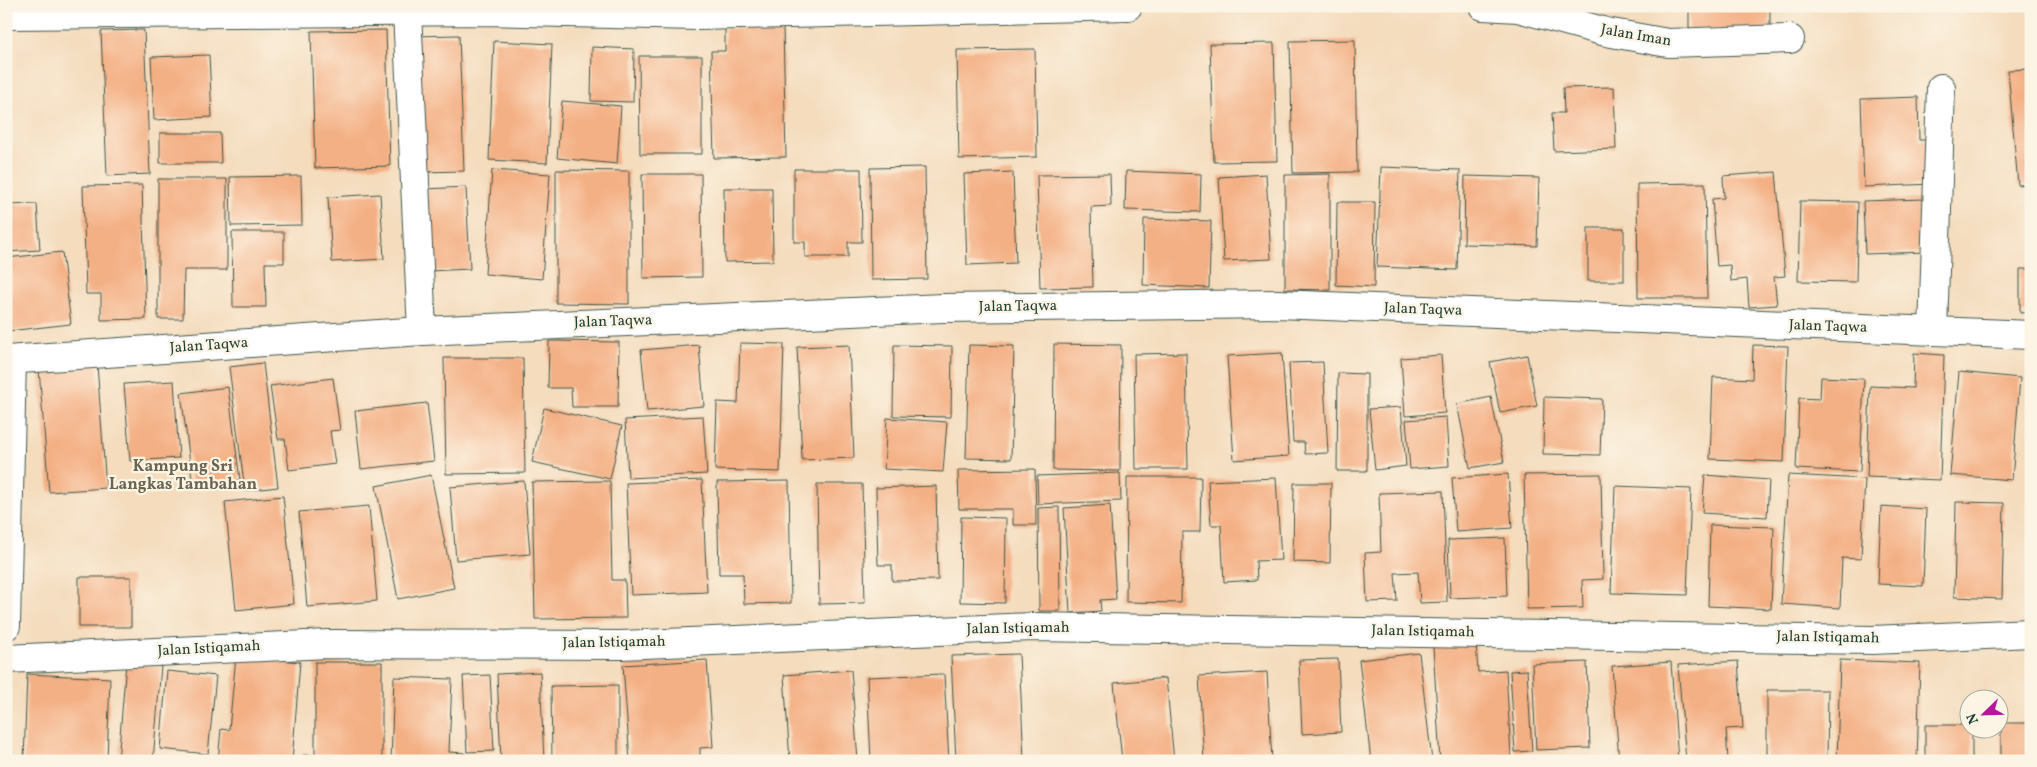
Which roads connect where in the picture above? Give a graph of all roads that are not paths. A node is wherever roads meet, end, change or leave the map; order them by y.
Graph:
1 (1128, 6) edge
2 (1484, 6) edge
3 (407, 12) junction
4 (6, 15) edge
5 (1790, 39) dead end
6 (1940, 88) dead end
7 (422, 331) junction
8 (1933, 331) junction
9 (2031, 336) edge
10 (9, 360) edge
11 (6, 626) edge
12 (2031, 633) edge
13 (6, 659) edge

1 - 3 street
2 - 5 street, Jalan Iman
3 - 4 street
3 - 7 street
6 - 8 street
7 - 8 street, Jalan Taqwa
7 - 10 street, Jalan Taqwa
8 - 9 street, Jalan Taqwa
10 - 11 street
12 - 13 street, Jalan Istiqamah

